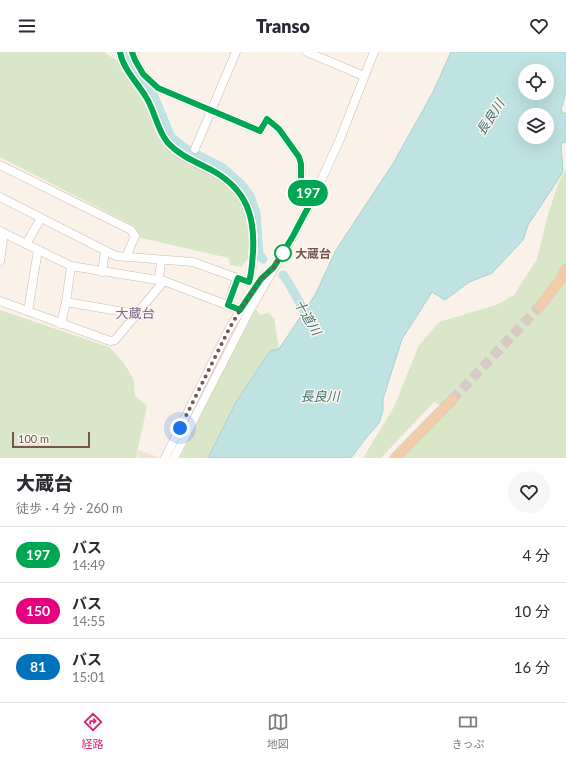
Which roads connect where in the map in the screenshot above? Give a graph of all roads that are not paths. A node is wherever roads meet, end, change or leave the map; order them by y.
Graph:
1 (120, 52) edge
2 (132, 52) edge
3 (236, 52) edge
4 (307, 52) edge
5 (374, 52) edge
6 (364, 76) junction
7 (211, 111) junction
8 (195, 149) dead end
9 (0, 164) edge
10 (0, 197) edge
11 (313, 198) junction
12 (41, 218) junction
13 (2, 232) edge
14 (26, 244) junction
15 (38, 250) junction
16 (105, 250) junction
17 (126, 257) junction
18 (161, 260) junction
19 (0, 261) edge
20 (71, 266) junction
21 (274, 267) junction
22 (566, 269) edge
23 (102, 272) junction
24 (238, 278) junction
25 (162, 280) junction
26 (0, 301) edge
27 (66, 302) junction
28 (228, 305) junction
29 (540, 306) tunnel mouth
30 (240, 310) junction
31 (28, 311) junction
32 (136, 314) junction
33 (62, 324) junction
34 (452, 400) tunnel mouth
35 (165, 458) edge
36 (174, 458) edge
37 (395, 458) edge

1 - 24 street
2 - 7 street
3 - 7 street
4 - 6 street
5 - 6 street
6 - 11 street
7 - 8 street
7 - 11 street
9 - 17 street
10 - 12 street
11 - 21 street
12 - 14 street
12 - 16 street
13 - 14 street
13 - 19 street
14 - 15 street
15 - 20 street
15 - 31 street
16 - 17 street
16 - 23 street
17 - 18 street
18 - 24 street
18 - 25 street
20 - 23 street
20 - 27 street
21 - 30 street
21 - 36 street
22 - 29 main road
23 - 25 street
24 - 28 street
25 - 28 street
25 - 32 street
26 - 31 street
27 - 32 street
27 - 33 street
28 - 30 street
30 - 35 street
31 - 33 street
32 - 33 street
34 - 37 main road

